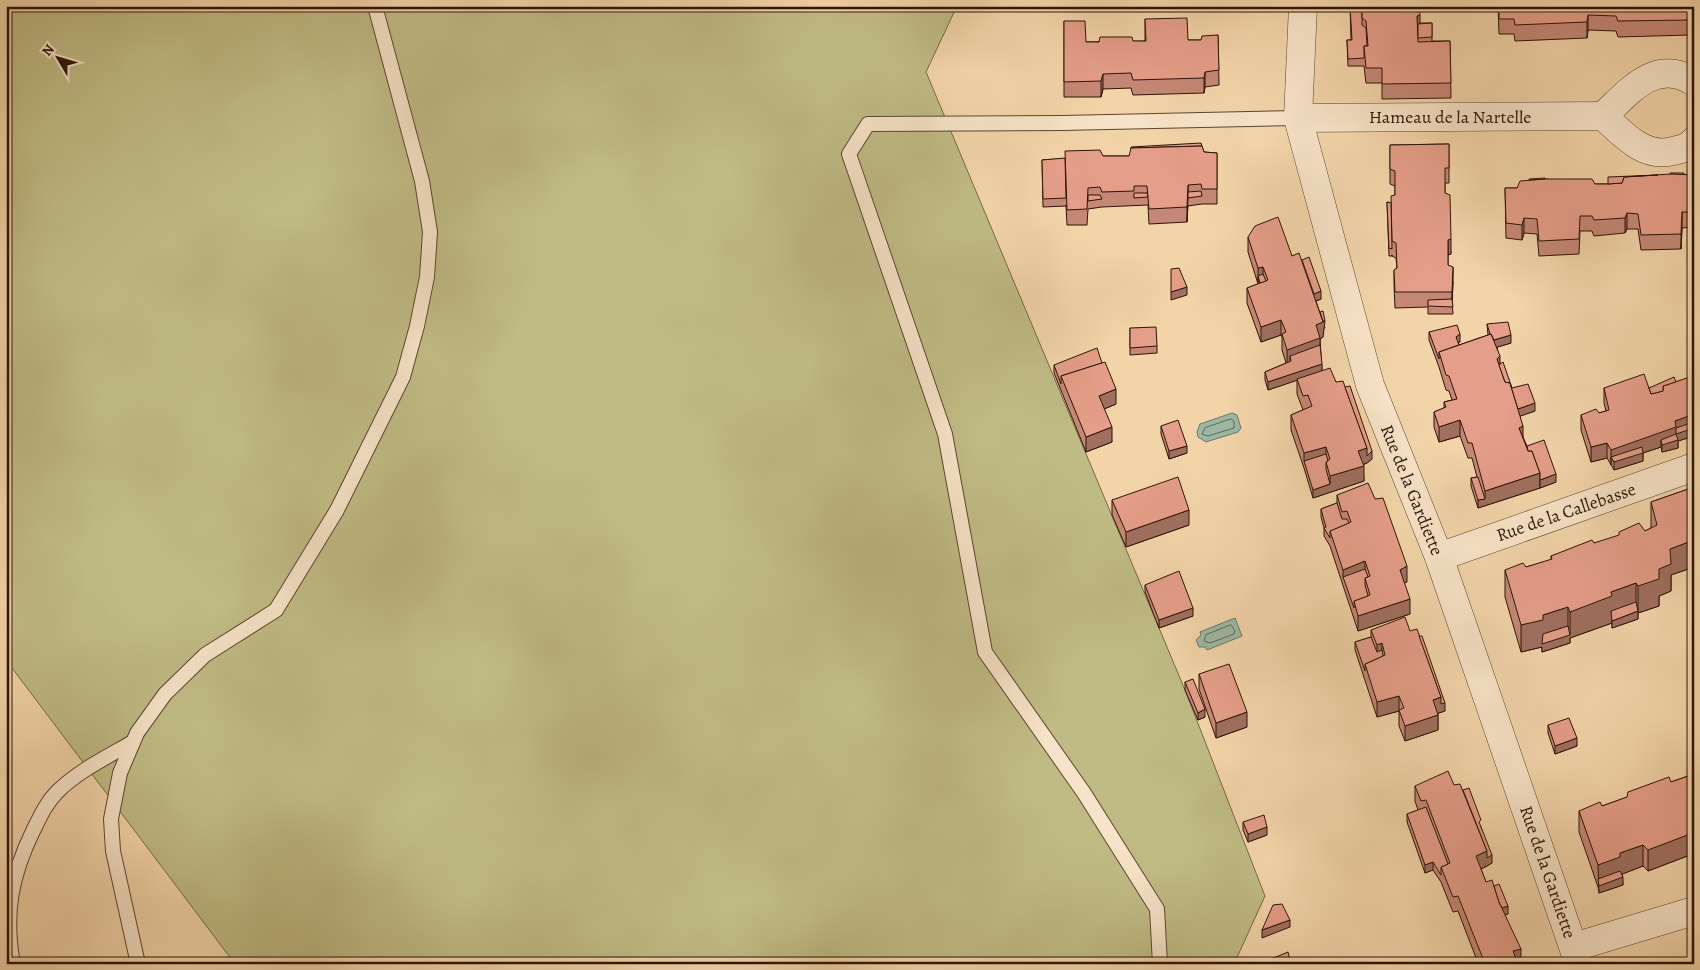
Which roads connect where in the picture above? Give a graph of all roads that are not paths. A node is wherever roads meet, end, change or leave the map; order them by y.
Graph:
1 (375, 6) edge
2 (1303, 6) edge
3 (1694, 82) edge
4 (1603, 116) junction
5 (1298, 118) junction
6 (1694, 141) edge
7 (1694, 467) edge
8 (1439, 557) junction
9 (133, 742) junction
10 (1694, 911) edge
11 (1577, 955) edge
12 (13, 964) edge
13 (138, 964) edge
14 (1160, 964) edge

1 - 9 lane
2 - 5 street, Rue de la Gardiette
3 - 4 street
4 - 5 street, Hameau de la Nartelle
4 - 6 street
5 - 8 street, Rue de la Gardiette
5 - 14 lane
7 - 8 street, Rue de la Callebasse
8 - 11 street, Rue de la Gardiette
9 - 12 lane
9 - 13 lane
10 - 11 street

